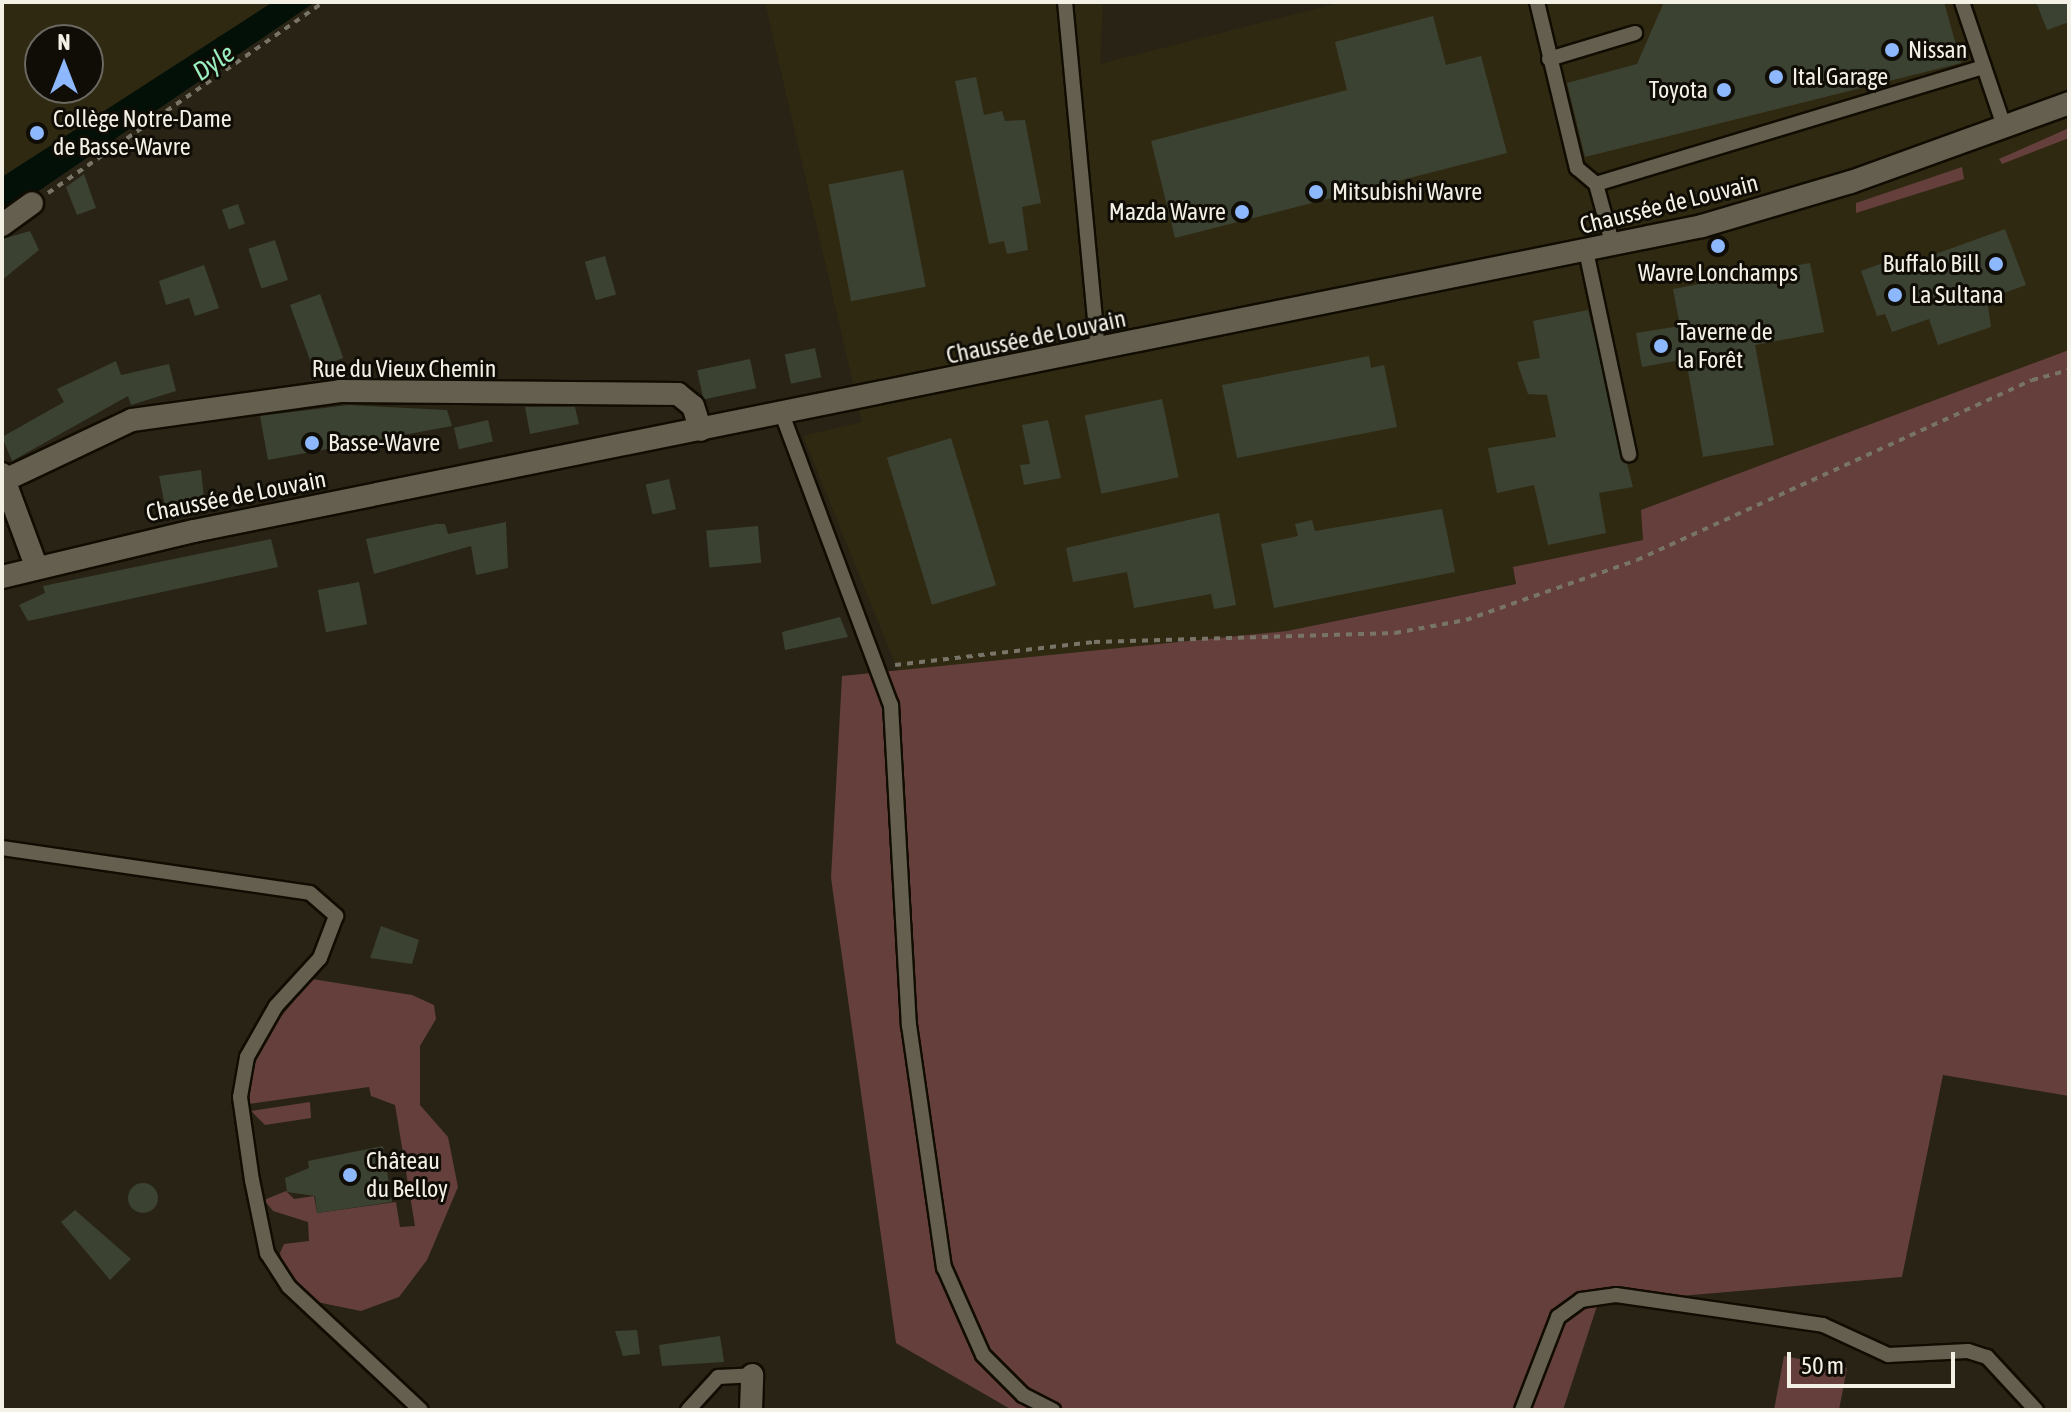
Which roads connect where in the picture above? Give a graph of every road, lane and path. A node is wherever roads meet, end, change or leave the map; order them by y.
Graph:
1 (324, 2) edge
2 (1065, 2) edge
3 (1537, 2) edge
4 (1962, 2) edge
5 (1635, 33) dead end
6 (1549, 59) junction
7 (1984, 67) junction
8 (2069, 103) edge
9 (2004, 126) junction
10 (1596, 184) junction
11 (32, 203) joint
12 (2, 225) edge
13 (1613, 246) junction
14 (1586, 251) junction
15 (1098, 350) junction
16 (2069, 370) edge
17 (782, 414) junction
18 (701, 430) junction
19 (1629, 454) dead end
20 (4, 477) edge
21 (36, 566) junction
22 (2, 577) edge
23 (881, 669) junction
24 (2, 848) edge
25 (752, 1375) joint
26 (421, 1410) edge
27 (688, 1410) edge
28 (751, 1410) edge
29 (1053, 1410) edge
30 (1522, 1410) edge
31 (2036, 1410) edge

1 - 11 path
2 - 15 lane
3 - 6 lane
4 - 7 lane
5 - 6 lane
6 - 10 lane
7 - 9 lane
7 - 10 lane
8 - 9 main road, Chaussée de Louvain
9 - 13 main road, Chaussée de Louvain
10 - 13 lane
11 - 12 main road
13 - 14 main road, Chaussée de Louvain
14 - 15 main road, Chaussée de Louvain
14 - 19 lane
15 - 17 main road, Chaussée de Louvain
16 - 23 path
17 - 18 main road, Chaussée de Louvain
17 - 23 lane
18 - 20 main road, Rue du Vieux Chemin
18 - 21 main road, Chaussée de Louvain
20 - 21 main road
21 - 22 main road, Chaussée de Louvain
23 - 29 lane
24 - 26 lane
25 - 27 lane
25 - 28 main road
30 - 31 lane

